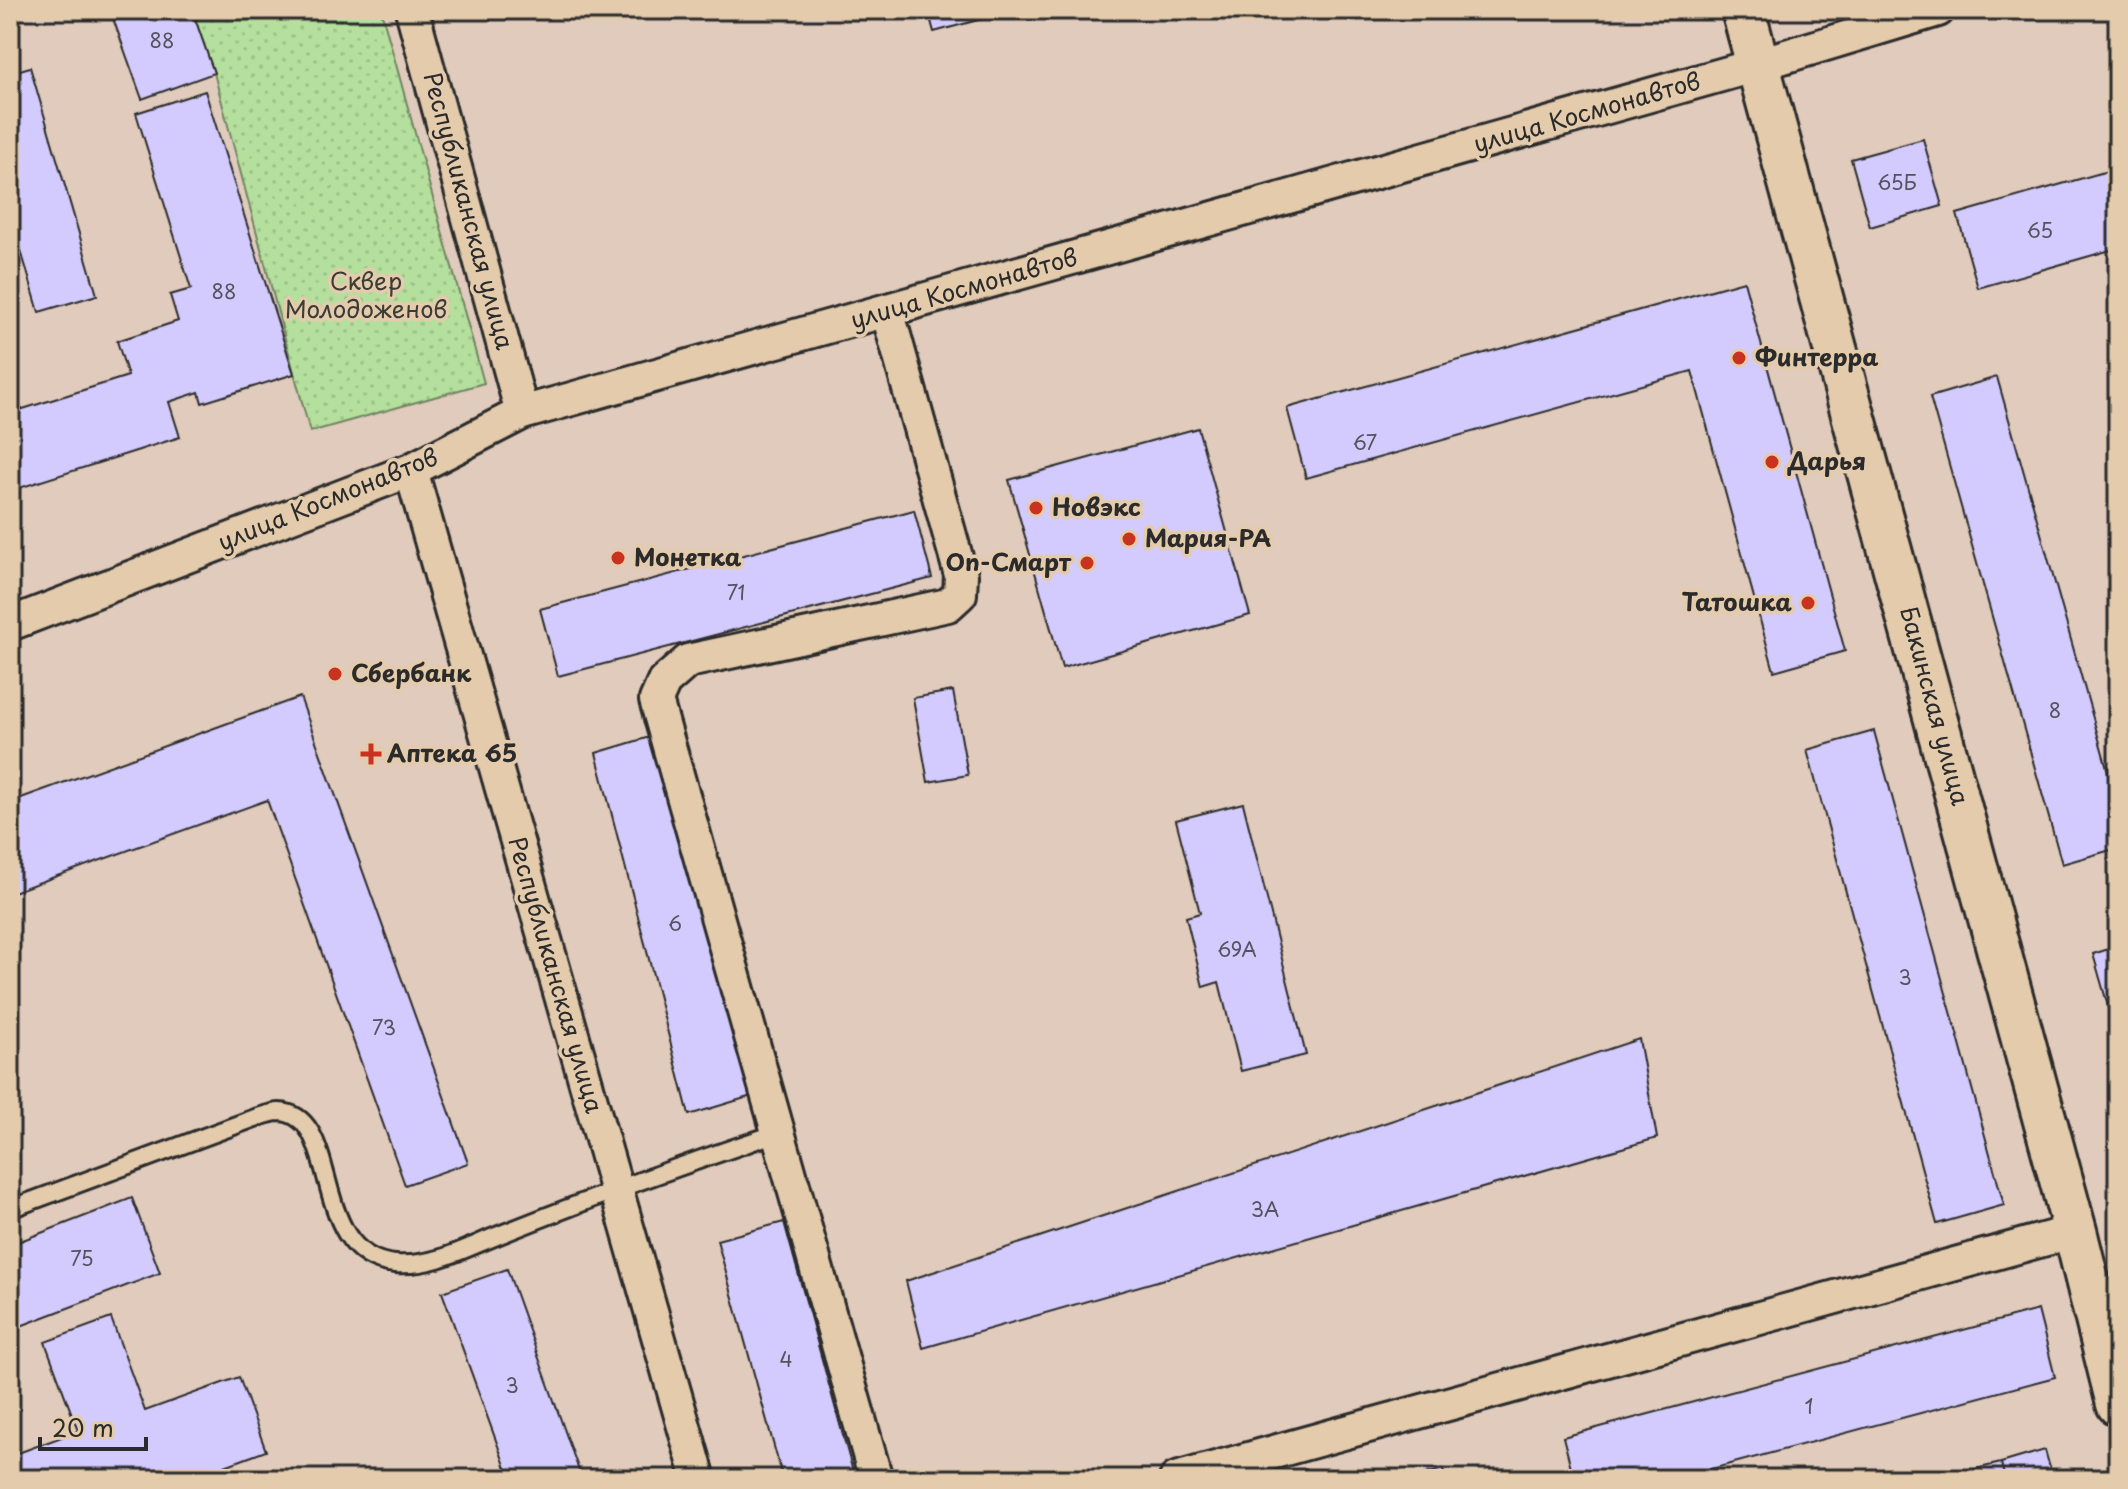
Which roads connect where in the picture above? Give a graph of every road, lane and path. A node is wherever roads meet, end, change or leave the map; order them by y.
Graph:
1 (412, 10) edge
2 (1743, 10) edge
3 (1938, 10) edge
4 (1760, 64) junction
5 (887, 310) junction
6 (522, 413) junction
7 (411, 470) junction
8 (10, 624) edge
9 (780, 1132) junction
10 (616, 1189) junction
11 (10, 1209) edge
12 (2075, 1231) junction
13 (2118, 1404) edge
14 (699, 1479) edge
15 (876, 1479) edge
16 (1176, 1479) edge

1 - 6 street, Республиканская улица
2 - 4 street, Бакинская улица
3 - 4 street, улица Космонавтов
4 - 5 street, улица Космонавтов
4 - 12 street, Бакинская улица
5 - 6 street, улица Космонавтов
5 - 9 street
6 - 7 street, улица Космонавтов
7 - 8 street, улица Космонавтов
7 - 10 street, Республиканская улица
9 - 10 lane
9 - 15 street
10 - 11 lane
10 - 14 street, Республиканская улица
12 - 13 street, Бакинская улица
12 - 16 street

